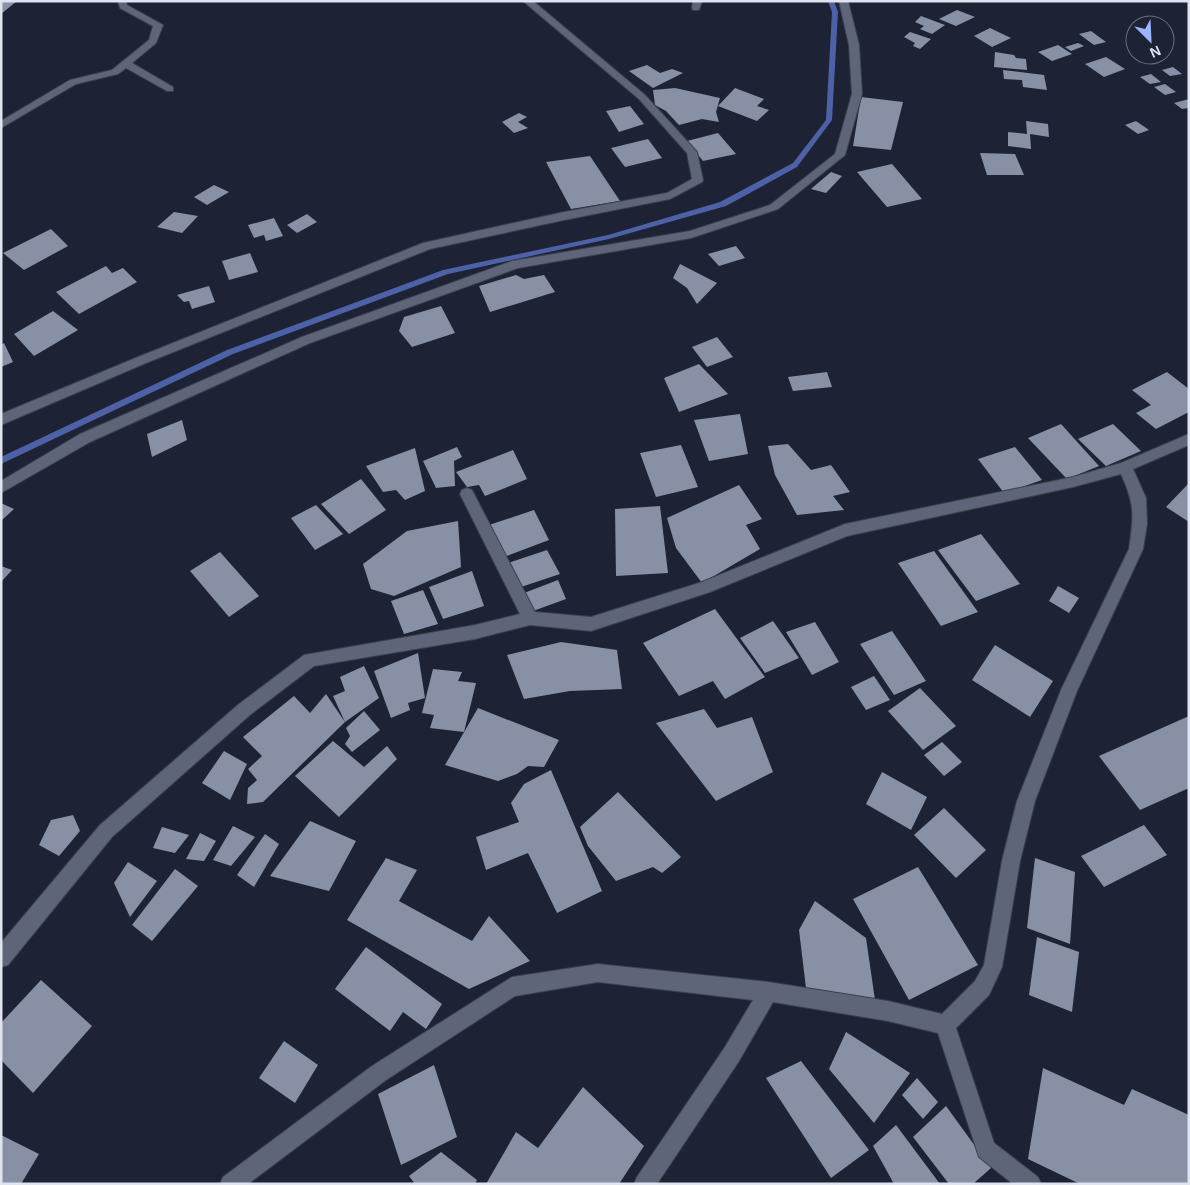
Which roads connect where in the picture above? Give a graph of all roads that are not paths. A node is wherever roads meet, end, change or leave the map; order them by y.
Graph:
1 (122, 1) edge
2 (527, 1) edge
3 (843, 1) edge
4 (125, 63) junction
5 (170, 89) dead end
6 (1, 125) edge
7 (1, 420) edge
8 (1189, 439) edge
9 (1125, 467) junction
10 (1, 488) edge
11 (467, 494) dead end
12 (530, 618) junction
13 (1, 958) edge
14 (768, 992) junction
15 (945, 1025) junction
16 (230, 1184) edge
17 (644, 1184) edge
18 (1031, 1184) edge

1 - 4 street
2 - 7 street
3 - 10 street
4 - 5 street
4 - 6 street
8 - 9 street
9 - 12 street
9 - 15 street
11 - 12 street
12 - 13 street
14 - 15 street
14 - 16 street
14 - 17 street
15 - 18 street

